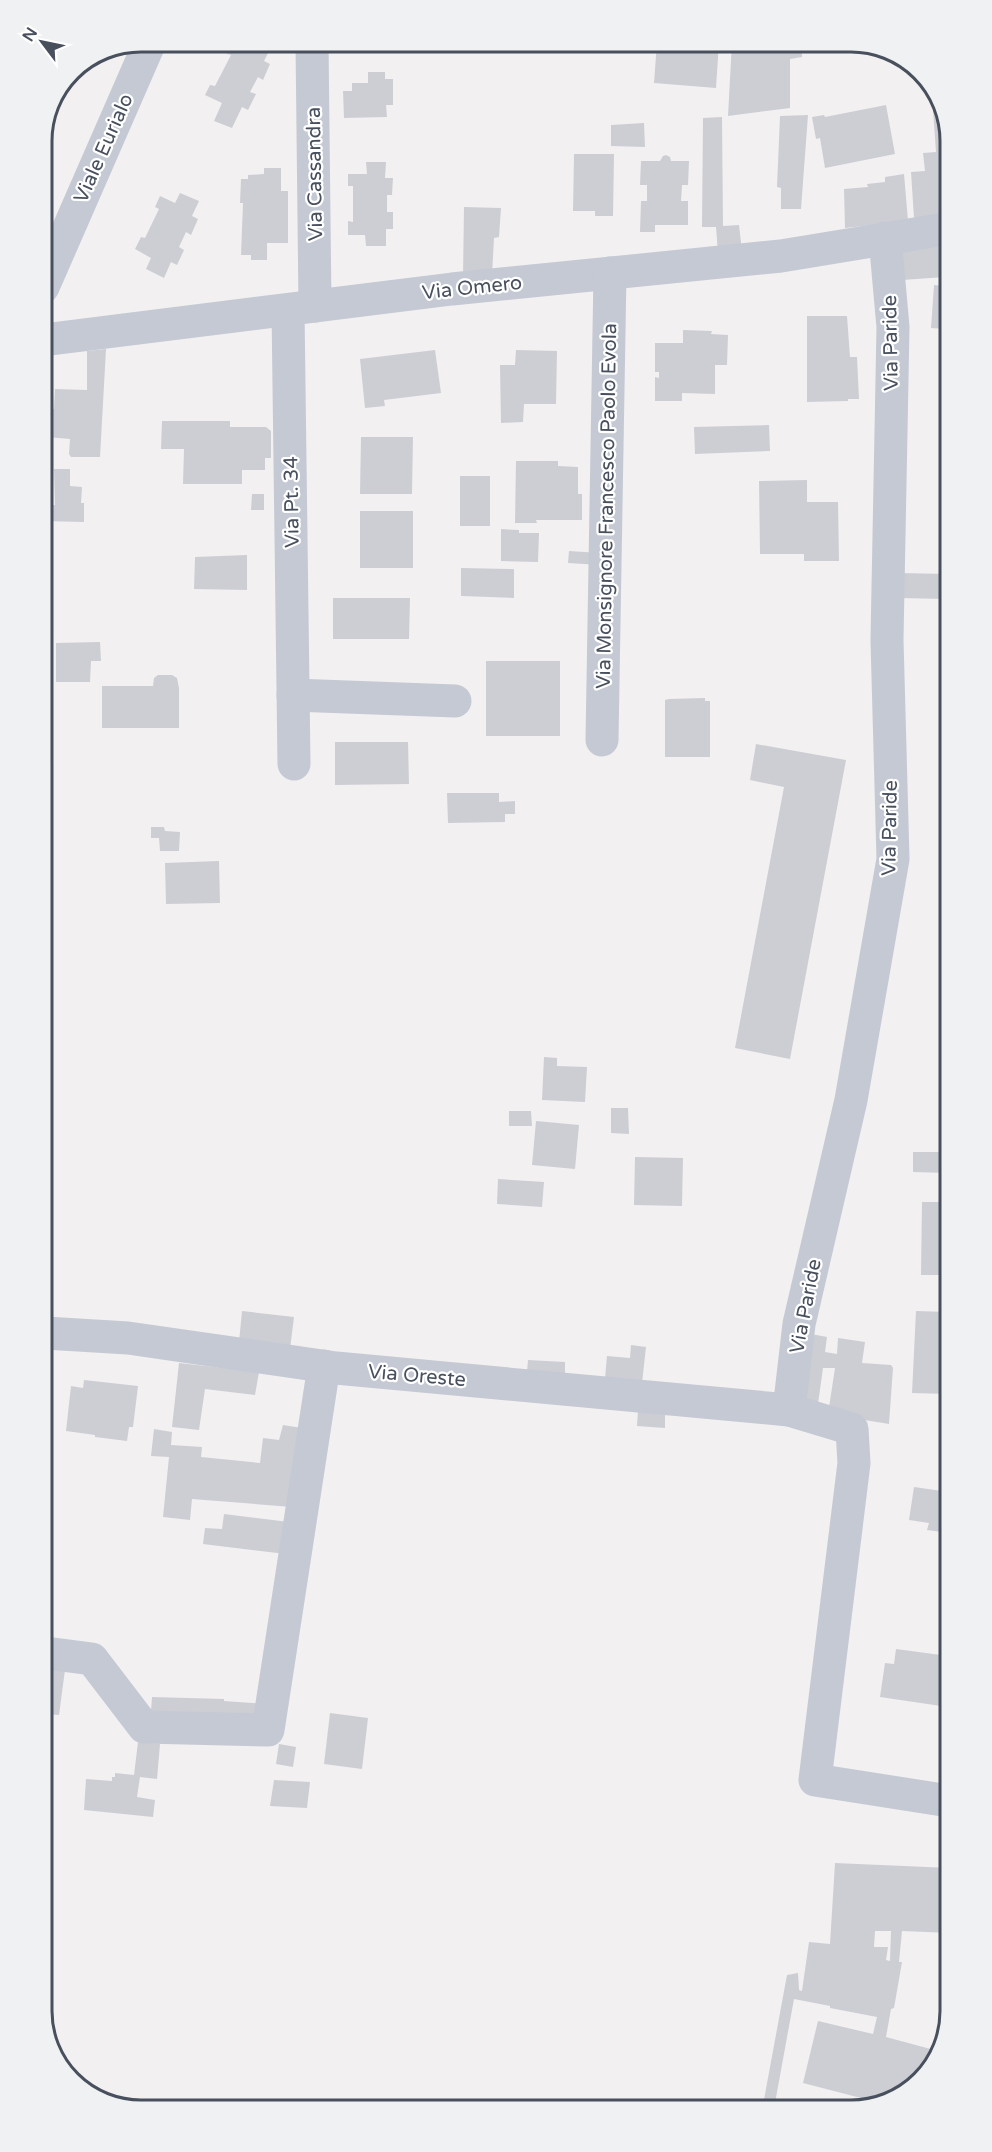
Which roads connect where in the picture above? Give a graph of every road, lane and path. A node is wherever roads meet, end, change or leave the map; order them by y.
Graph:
1 (146, 52) edge
2 (312, 52) edge
3 (940, 230) edge
4 (894, 236) junction
5 (53, 264) edge
6 (610, 273) junction
7 (302, 308) junction
8 (53, 339) edge
9 (293, 695) junction
10 (454, 701) dead end
11 (602, 740) dead end
12 (294, 764) dead end
13 (52, 1333) edge
14 (324, 1366) junction
15 (789, 1410) junction
16 (52, 1654) edge
17 (940, 1800) edge

1 - 5 street, Viale Eurialo
2 - 7 street, Via Cassandra
3 - 4 street, Via Omero
4 - 6 street, Via Omero
4 - 15 street, Via Paride
6 - 7 street, Via Omero
6 - 11 street, Via Monsignore Francesco Paolo Evola
7 - 8 street, Via Omero
7 - 9 street, Via Pt. 34
9 - 10 street
9 - 12 street, Via Pt. 34
13 - 14 street, Via Oreste
14 - 15 street, Via Oreste
14 - 16 street
15 - 17 street, Via Oreste

